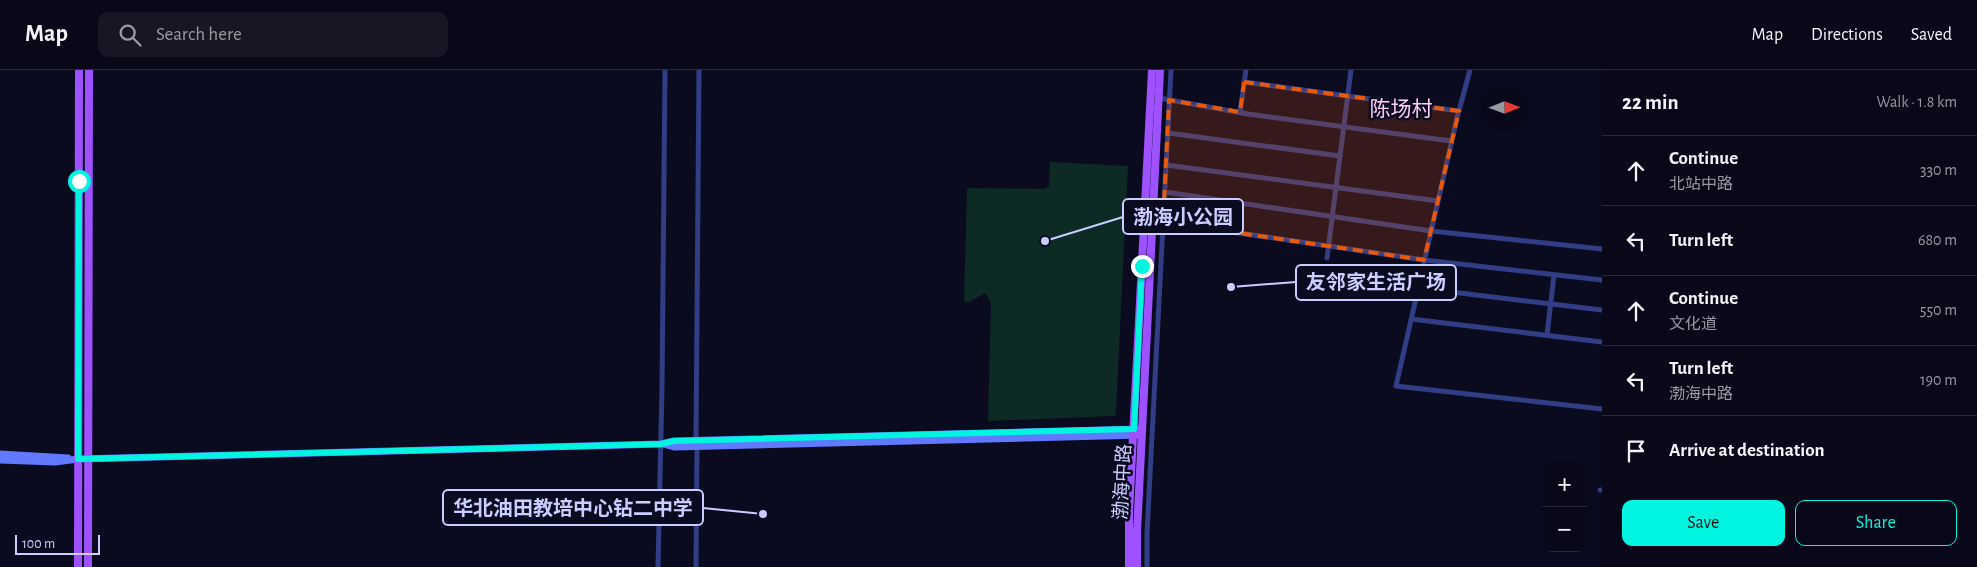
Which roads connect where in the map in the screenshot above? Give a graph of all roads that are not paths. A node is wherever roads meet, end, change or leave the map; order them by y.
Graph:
1 (80, 70) edge
2 (89, 70) edge
3 (665, 70) edge
4 (699, 70) edge
5 (1152, 70) edge
6 (1160, 70) edge
7 (1171, 70) edge
8 (1246, 70) edge
9 (1351, 70) edge
10 (1470, 70) edge
11 (1244, 82) junction
12 (1348, 97) junction
13 (1159, 98) junction
14 (1169, 100) junction
15 (1458, 111) junction
16 (1240, 112) junction
17 (1344, 126) junction
18 (1168, 133) junction
19 (1451, 141) junction
20 (1340, 156) junction
21 (1166, 165) junction
22 (1336, 188) junction
23 (1165, 192) junction
24 (1438, 202) junction
25 (1333, 217) junction
26 (1163, 222) junction
27 (1431, 231) junction
28 (1329, 245) junction
29 (1602, 249) edge
30 (1327, 258) dead end
31 (1424, 260) junction
32 (1554, 275) junction
33 (1602, 280) edge
34 (1418, 288) junction
35 (1551, 304) junction
36 (1602, 310) edge
37 (1411, 319) junction
38 (1547, 335) junction
39 (1602, 342) edge
40 (1602, 409) edge
41 (1138, 432) junction
42 (697, 443) junction
43 (661, 444) junction
44 (0, 454) edge
45 (78, 459) junction
46 (88, 459) junction
47 (0, 460) edge
48 (78, 567) edge
49 (88, 567) edge
50 (658, 567) edge
51 (696, 567) edge
52 (1129, 567) edge
53 (1138, 567) edge
54 (1147, 567) edge

1 - 45 main road
2 - 46 main road
3 - 43 street
4 - 42 street
5 - 41 main road, 渤海中路
6 - 13 main road, 渤海中路
7 - 14 street
8 - 11 street
9 - 12 street
10 - 15 street
11 - 12 street
11 - 16 street
12 - 15 street
12 - 17 street
13 - 14 street
13 - 41 main road, 渤海中路
14 - 16 street
14 - 18 street
15 - 19 street
16 - 17 street
17 - 19 street
17 - 20 street
18 - 20 street
18 - 21 street
19 - 24 street
20 - 22 street
21 - 22 street
21 - 23 street
22 - 24 street
22 - 25 street
23 - 25 street
23 - 26 street
24 - 27 street
25 - 27 street
25 - 28 street
26 - 28 street
26 - 54 street
27 - 29 street
27 - 31 street
28 - 30 street
28 - 31 street
31 - 32 street
31 - 34 street
32 - 33 street
32 - 35 street
34 - 35 street
34 - 37 street
35 - 36 street
35 - 38 street
37 - 38 street
37 - 40 street
38 - 39 street
41 - 42 street
41 - 52 main road, 渤海中路
41 - 53 main road, 渤海中路
42 - 43 street
42 - 51 street
43 - 46 street
43 - 50 street
44 - 45 street
45 - 46 street
45 - 47 street
45 - 48 main road
46 - 49 main road

